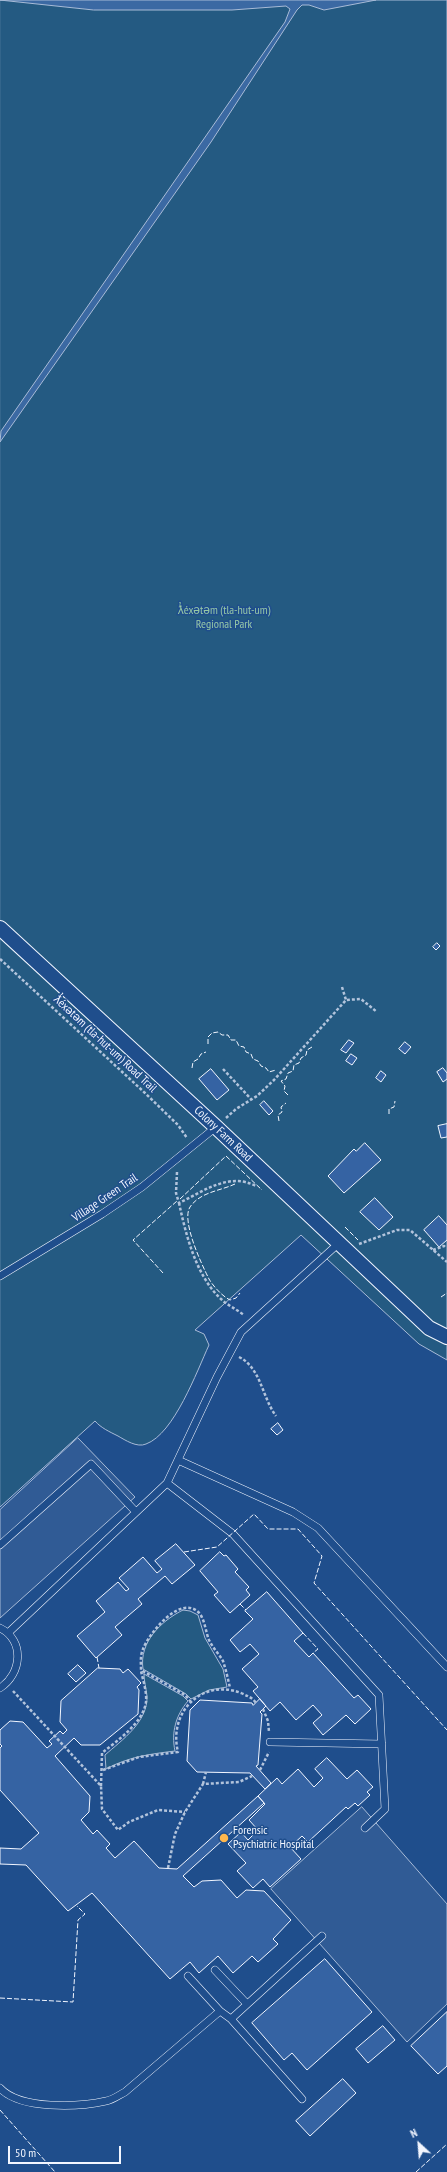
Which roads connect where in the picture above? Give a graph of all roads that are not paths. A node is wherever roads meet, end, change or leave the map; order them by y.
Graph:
1 (0, 928) edge
2 (216, 1127) junction
3 (339, 1243) junction
4 (0, 1276) edge
5 (447, 1337) edge
6 (178, 1460) junction
7 (167, 1483) junction
8 (136, 1511) junction
9 (0, 1545) edge
10 (0, 1628) edge
11 (8, 1633) junction
12 (447, 1667) edge
13 (3, 1686) edge
14 (270, 1742) dead end
15 (382, 1744) junction
16 (366, 1828) dead end
17 (322, 1936) dead end
18 (215, 1970) dead end
19 (188, 1976) dead end
20 (247, 2004) junction
21 (220, 2011) junction
22 (231, 2019) junction
23 (0, 2088) edge
24 (302, 2099) dead end

1 - 2 street, Colony Farm Road
2 - 3 street, Colony Farm Road
2 - 4 lane, Village Green Trail
3 - 5 street, Colony Farm Road
3 - 6 lane
6 - 7 lane
6 - 12 lane
7 - 8 lane
7 - 15 lane
8 - 9 lane
8 - 11 lane
10 - 11 lane
11 - 13 lane
14 - 15 lane
15 - 16 lane
17 - 20 lane
18 - 20 lane
19 - 21 lane
20 - 22 lane
21 - 22 lane
21 - 23 lane
22 - 24 lane

